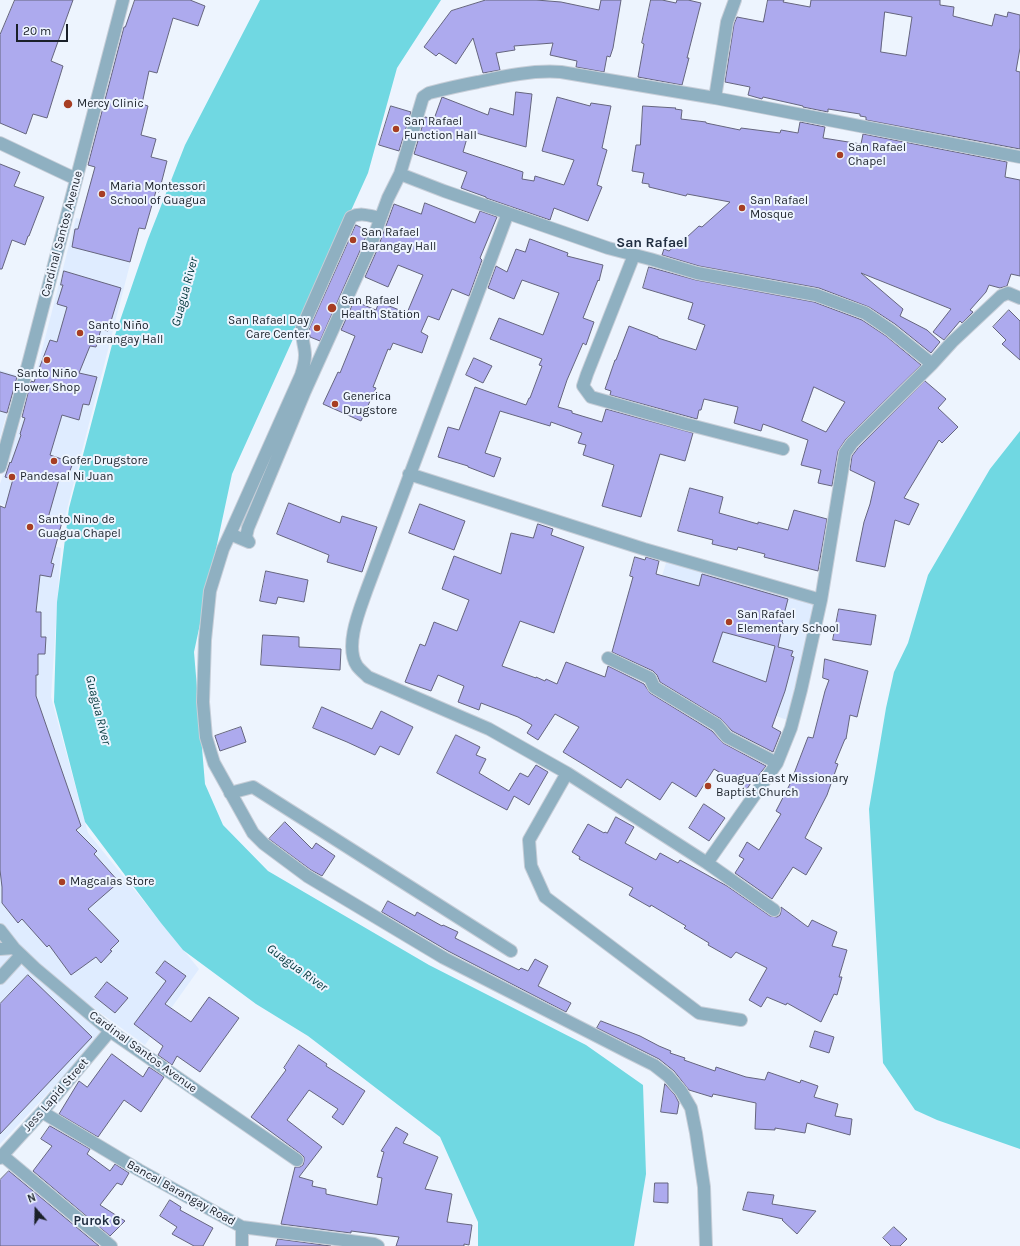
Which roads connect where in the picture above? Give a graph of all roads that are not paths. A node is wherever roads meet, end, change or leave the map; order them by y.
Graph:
1 (123, 0) edge
2 (735, 0) edge
3 (715, 98) junction
4 (0, 143) edge
5 (1020, 157) edge
6 (400, 174) junction
7 (76, 180) junction
8 (508, 213) junction
9 (380, 218) junction
10 (634, 255) junction
11 (1020, 287) edge
12 (1008, 293) junction
13 (1020, 298) edge
14 (932, 364) junction
15 (784, 449) dead end
16 (0, 467) edge
17 (409, 474) junction
18 (230, 534) junction
19 (821, 600) junction
20 (608, 658) dead end
21 (777, 763) junction
22 (567, 772) junction
23 (230, 793) junction
24 (707, 863) junction
25 (774, 910) dead end
26 (0, 930) edge
27 (0, 949) edge
28 (18, 951) junction
29 (511, 952) dead end
30 (0, 978) edge
31 (741, 1020) dead end
32 (110, 1031) junction
33 (42, 1112) junction
34 (1, 1157) edge
35 (297, 1160) dead end
36 (242, 1227) junction
37 (111, 1246) edge
38 (242, 1246) edge
39 (378, 1246) edge
40 (706, 1246) edge

1 - 7 street, Cardinal Santos Avenue
2 - 3 street
3 - 5 street
3 - 6 street
4 - 7 street
6 - 8 street
6 - 9 street
7 - 16 street, Cardinal Santos Avenue
8 - 10 street
8 - 17 street
9 - 18 street
9 - 18 street
10 - 14 street
10 - 15 street
11 - 12 street
12 - 13 street
12 - 14 street
14 - 19 street
17 - 19 street
17 - 22 street
18 - 23 street
19 - 21 street
20 - 21 street
21 - 24 street
22 - 24 street
22 - 31 street
23 - 29 street
23 - 40 street
24 - 25 street
26 - 28 street, Cardinal Santos Avenue
27 - 28 street
28 - 30 street
28 - 32 street, Cardinal Santos Avenue
32 - 33 street, Jess Lapid Street
32 - 35 street, Cardinal Santos Avenue
33 - 34 street, Jess Lapid Street
33 - 36 street, Bancal Barangay Road
34 - 37 street
36 - 38 street
36 - 39 street, Bancal Barangay Road

